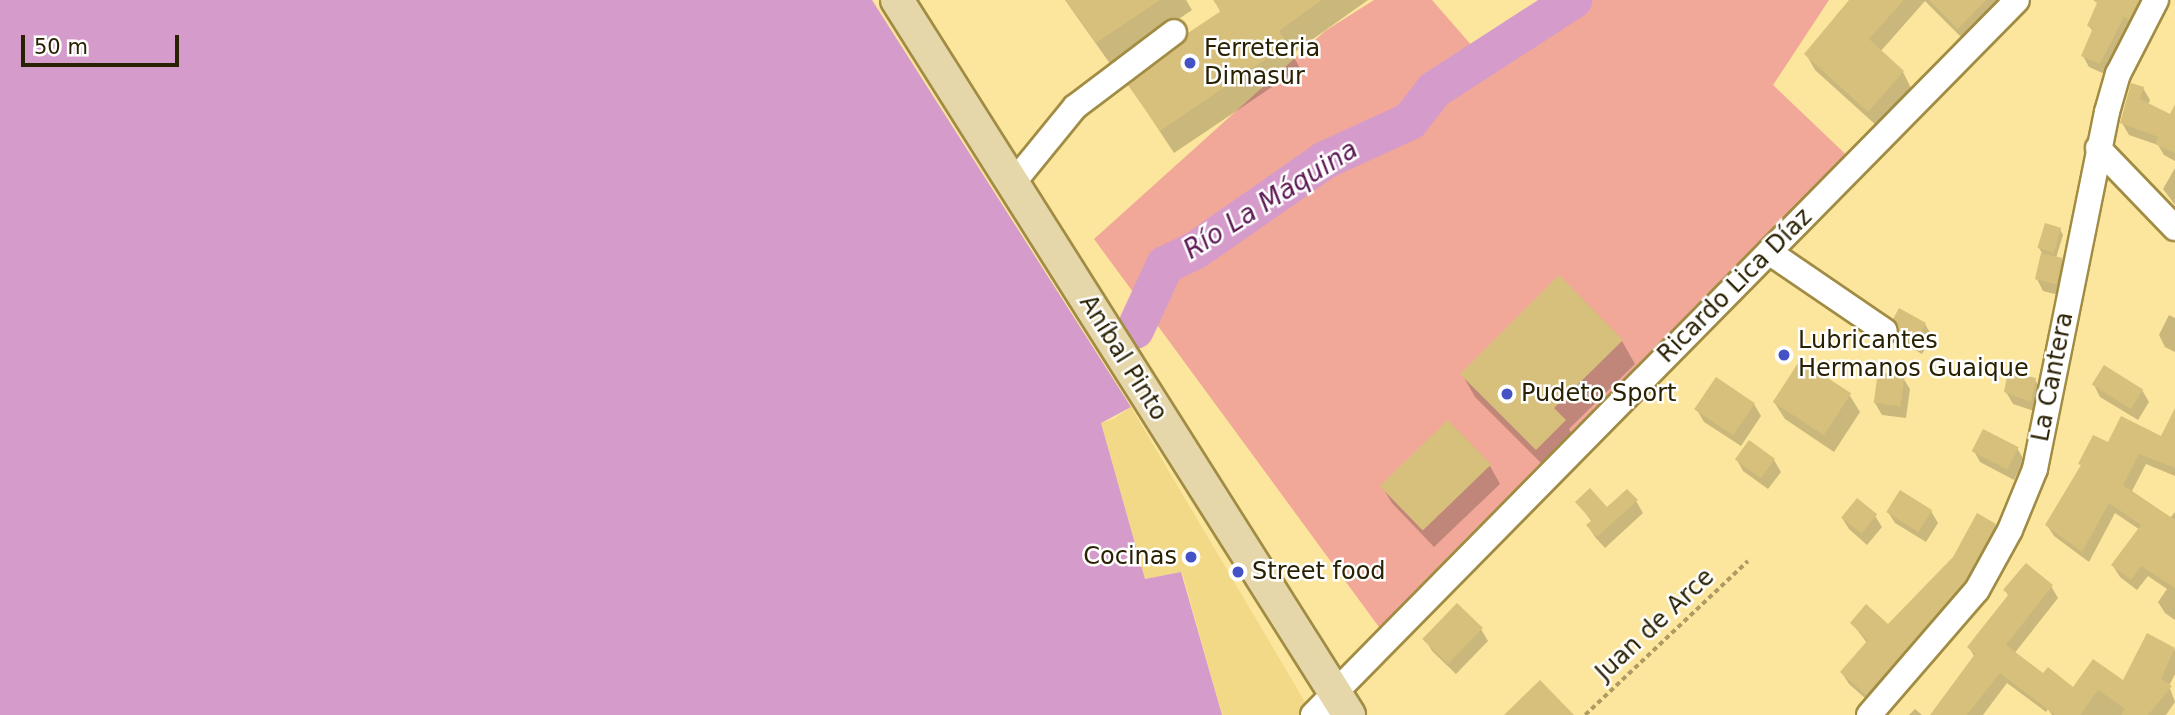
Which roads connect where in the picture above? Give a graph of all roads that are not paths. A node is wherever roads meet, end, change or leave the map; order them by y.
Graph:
1 (897, 0) edge
2 (2017, 0) edge
3 (2156, 0) edge
4 (1174, 32) dead end
5 (2098, 148) junction
6 (1013, 183) junction
7 (2175, 228) edge
8 (1769, 252) junction
9 (1885, 331) dead end
10 (1341, 703) edge
11 (1313, 715) edge
12 (1869, 715) edge

1 - 6 main road, Aníbal Pinto
2 - 8 street, Ricardo Lica Díaz
3 - 5 street, La Cantera
4 - 6 street
5 - 7 street
5 - 12 street, La Cantera
6 - 10 main road, Aníbal Pinto
8 - 9 street
8 - 10 street, Ricardo Lica Díaz
10 - 11 street, Ricardo Lica Díaz

